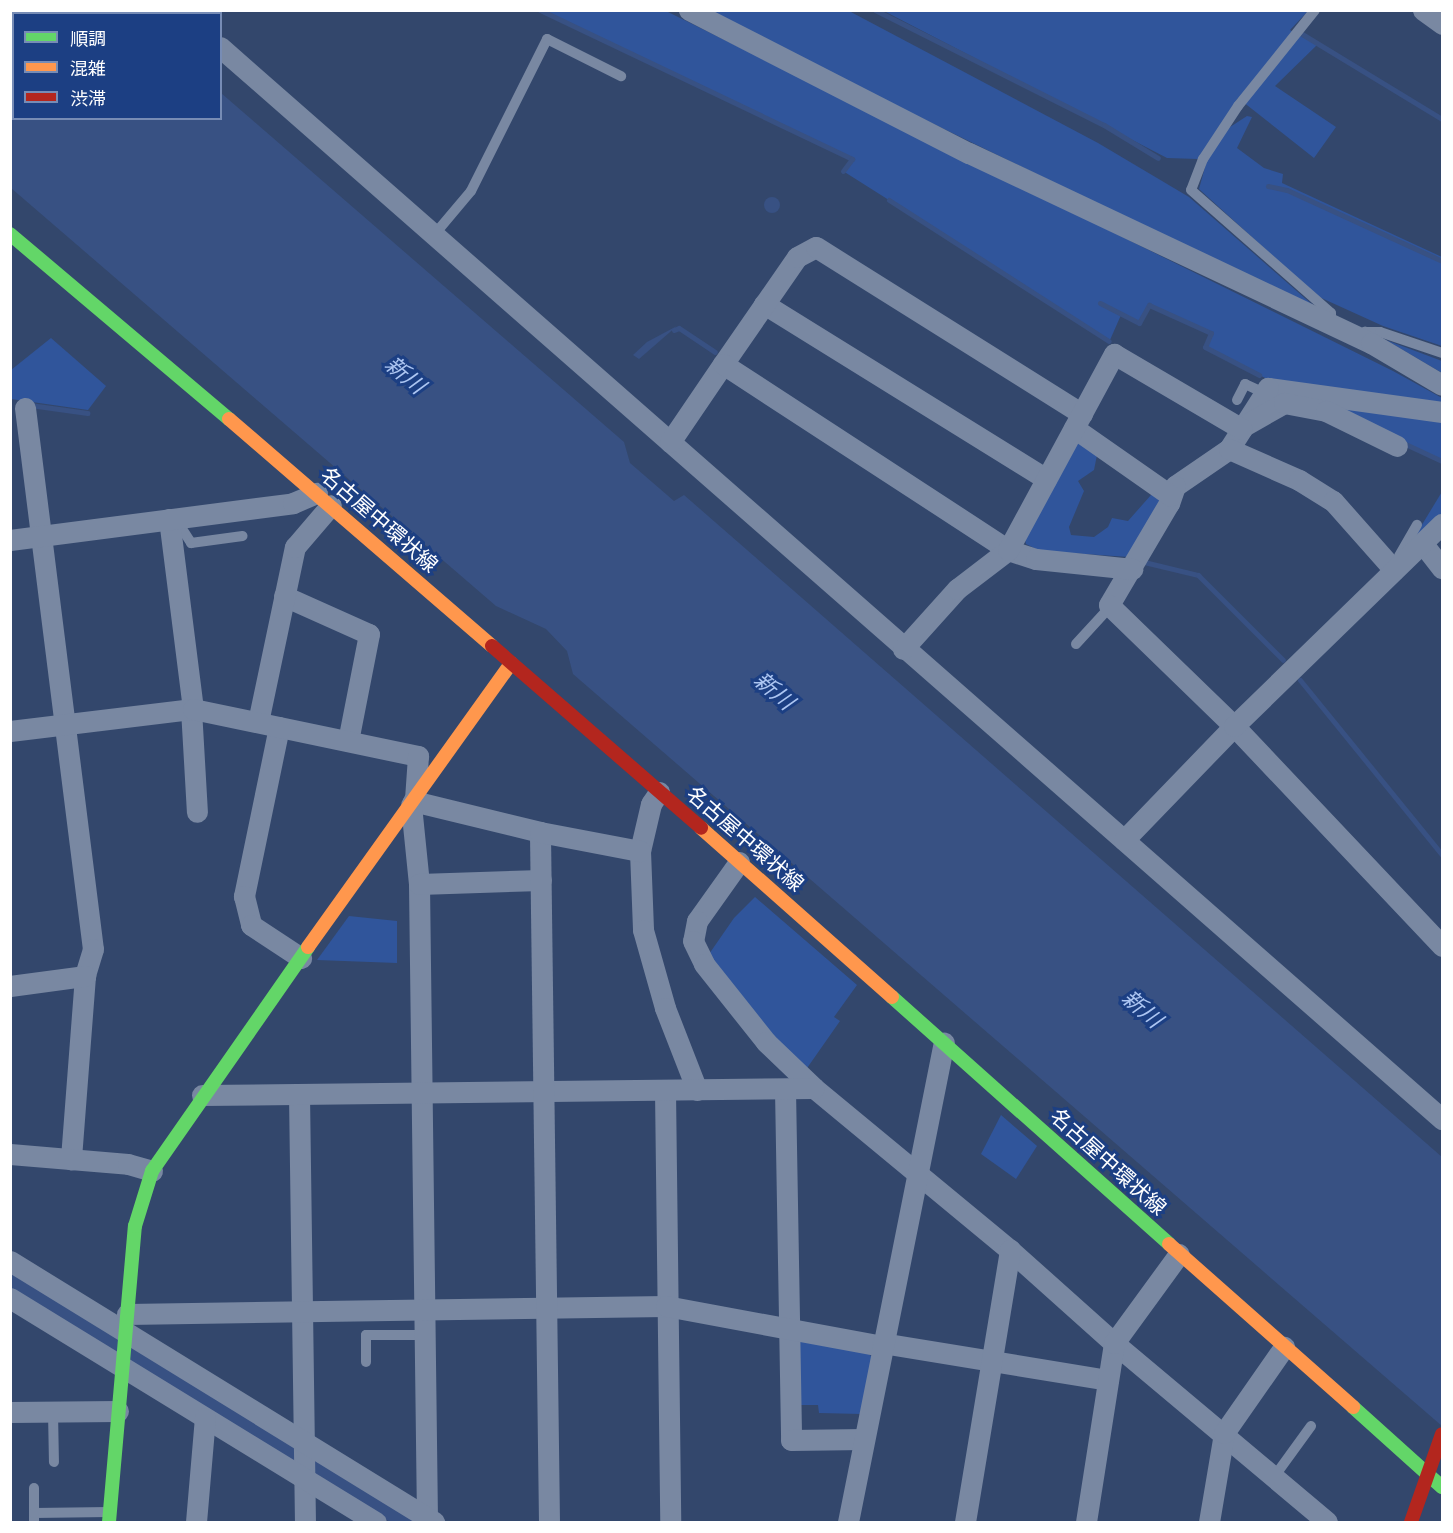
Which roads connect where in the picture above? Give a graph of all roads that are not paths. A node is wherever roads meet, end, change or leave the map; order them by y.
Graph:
1 (688, 10) edge
2 (1315, 10) edge
3 (1423, 10) edge
4 (1443, 24) edge
5 (222, 49) edge
6 (621, 76) dead end
7 (10, 234) edge
8 (434, 235) junction
9 (764, 304) junction
10 (1331, 326) junction
11 (1362, 339) junction
12 (1443, 353) edge
13 (723, 364) junction
14 (1443, 385) edge
15 (1264, 393) junction
16 (1237, 400) dead end
17 (25, 408) dead end
18 (1443, 412) edge
19 (1078, 421) junction
20 (1243, 428) junction
21 (670, 442) junction
22 (1397, 446) dead end
23 (1229, 449) junction
24 (1046, 479) junction
25 (1171, 496) junction
26 (324, 499) junction
27 (172, 519) junction
28 (1443, 524) edge
29 (1420, 535) junction
30 (43, 536) junction
31 (243, 536) dead end
32 (10, 540) edge
33 (1008, 549) junction
34 (1393, 568) junction
35 (1443, 568) edge
36 (1132, 569) junction
37 (285, 596) junction
38 (1110, 606) junction
39 (1076, 644) dead end
40 (903, 649) junction
41 (511, 663) junction
42 (192, 709) junction
43 (258, 722) junction
44 (66, 725) junction
45 (1234, 726) junction
46 (279, 727) junction
47 (10, 731) edge
48 (348, 741) junction
49 (659, 792) junction
50 (413, 802) junction
51 (197, 812) dead end
52 (540, 832) junction
53 (1124, 840) junction
54 (640, 851) junction
55 (740, 862) junction
56 (541, 880) junction
57 (419, 884) junction
58 (1443, 946) edge
59 (301, 958) junction
60 (85, 976) junction
61 (10, 986) edge
62 (944, 1043) junction
63 (814, 1088) junction
64 (786, 1089) junction
65 (665, 1090) junction
66 (697, 1090) junction
67 (544, 1091) junction
68 (420, 1093) junction
69 (299, 1094) junction
70 (202, 1095) junction
71 (1443, 1119) edge
72 (10, 1154) edge
73 (71, 1159) junction
74 (152, 1171) junction
75 (916, 1173) junction
76 (1010, 1250) junction
77 (1179, 1254) junction
78 (10, 1261) edge
79 (10, 1298) edge
80 (666, 1306) junction
81 (548, 1308) junction
82 (424, 1310) junction
83 (302, 1311) junction
84 (125, 1329) junction
85 (789, 1329) junction
86 (424, 1335) junction
87 (1114, 1343) junction
88 (882, 1345) junction
89 (1284, 1347) junction
90 (992, 1361) junction
91 (366, 1362) dead end
92 (122, 1366) junction
93 (1108, 1380) junction
94 (118, 1411) junction
95 (10, 1412) edge
96 (53, 1412) junction
97 (205, 1418) junction
98 (1311, 1426) dead end
99 (1224, 1433) junction
100 (1443, 1434) edge
101 (864, 1439) junction
102 (304, 1446) junction
103 (54, 1462) dead end
104 (1427, 1472) junction
105 (304, 1477) junction
106 (1274, 1477) junction
107 (1443, 1487) edge
108 (34, 1488) dead end
109 (1306, 1514) edge
110 (109, 1517) edge
111 (34, 1518) edge
112 (429, 1521) edge
113 (196, 1522) edge
114 (305, 1522) edge
115 (376, 1522) edge
116 (549, 1522) edge
117 (670, 1522) edge
118 (848, 1522) edge
119 (965, 1522) edge
120 (1086, 1522) edge
121 (1209, 1522) edge
122 (1327, 1522) edge
123 (1411, 1522) edge

1 - 10 street
2 - 10 lane
3 - 4 street
5 - 8 street
6 - 8 lane
7 - 26 main road, 名古屋中環状線
8 - 21 street
9 - 13 street
9 - 19 street
9 - 24 street
10 - 11 street
11 - 12 lane
11 - 14 street
13 - 21 street
13 - 33 street
15 - 16 lane
15 - 18 street
15 - 20 street
17 - 30 street
19 - 20 street
19 - 24 street
19 - 25 street
20 - 22 street
20 - 23 street
21 - 40 street
23 - 25 street
23 - 34 street
24 - 33 street
25 - 36 street
26 - 27 street
26 - 37 street
26 - 41 main road, 名古屋中環状線
27 - 30 street
27 - 31 lane
27 - 42 street
28 - 29 street
29 - 34 street
29 - 35 street
30 - 32 street
30 - 44 street
33 - 36 street
33 - 40 street
34 - 45 street
36 - 38 street
37 - 43 street
37 - 48 street
38 - 39 lane
38 - 45 street
40 - 53 street
41 - 49 main road, 名古屋中環状線
41 - 50 main road
42 - 43 street
42 - 44 street
42 - 51 street
43 - 46 street
44 - 47 street
44 - 60 street
45 - 53 street
45 - 58 street
46 - 48 street
46 - 59 street
48 - 50 street
49 - 54 street
49 - 55 main road, 名古屋中環状線
50 - 52 street
50 - 57 street
50 - 59 main road
52 - 54 street
52 - 56 street
53 - 71 street
54 - 66 street
55 - 62 main road, 名古屋中環状線
55 - 63 street
56 - 57 street
56 - 67 street
57 - 68 street
59 - 70 main road
60 - 61 street
60 - 73 street
62 - 75 street
62 - 77 main road, 名古屋中環状線
63 - 64 street
63 - 75 street
64 - 66 street
64 - 85 street
65 - 66 street
65 - 67 street
65 - 80 street
67 - 68 street
67 - 81 street
68 - 69 street
68 - 82 street
69 - 70 street
69 - 83 street
70 - 74 main road
72 - 73 street
73 - 74 street
74 - 84 main road
75 - 76 street
75 - 88 street
76 - 87 street
76 - 90 street
77 - 87 street
77 - 89 main road, 名古屋中環状線
78 - 84 street
79 - 92 street
80 - 81 street
80 - 85 street
80 - 117 street
81 - 82 street
81 - 116 street
82 - 83 street
82 - 86 street
83 - 84 street
83 - 102 street
84 - 92 main road
84 - 102 street
85 - 88 street
85 - 101 street
86 - 91 lane
86 - 112 street
87 - 93 street
87 - 99 street
88 - 90 street
88 - 101 street
89 - 99 street
89 - 104 main road, 名古屋中環状線
90 - 93 street
90 - 119 street
92 - 94 main road
92 - 97 street
93 - 120 street
94 - 96 street
94 - 110 main road
95 - 96 street
96 - 103 lane
97 - 105 street
97 - 113 street
98 - 106 lane
99 - 106 street
99 - 121 street
100 - 104 main road
101 - 118 street
102 - 105 street
102 - 112 street
104 - 107 main road, 名古屋中環状線
104 - 123 main road
105 - 114 street
105 - 115 street
106 - 109 street
108 - 111 lane
109 - 122 street
110 - 111 lane

